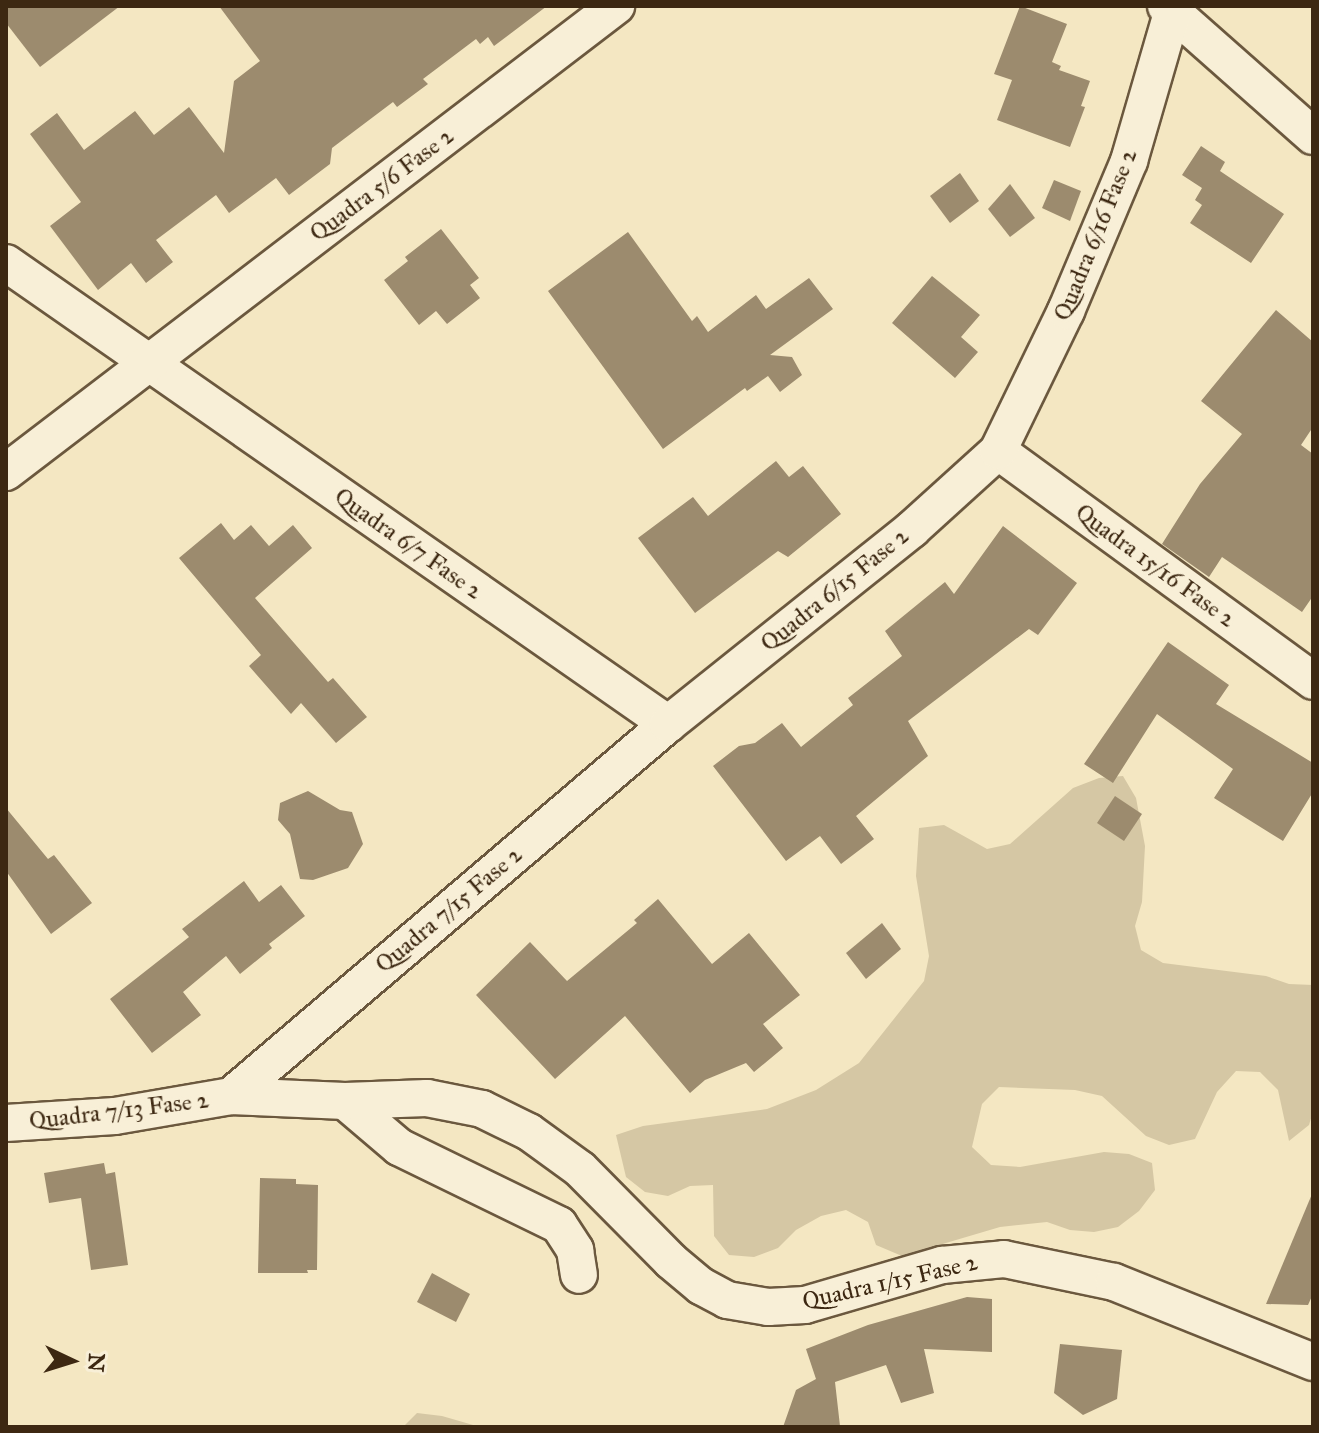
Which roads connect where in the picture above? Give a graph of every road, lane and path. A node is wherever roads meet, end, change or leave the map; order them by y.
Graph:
1 (616, 6) edge
2 (1171, 7) edge
3 (1313, 136) edge
4 (6, 263) edge
5 (149, 363) junction
6 (998, 451) junction
7 (6, 472) edge
8 (1313, 681) edge
9 (668, 724) junction
10 (231, 1096) junction
11 (345, 1101) junction
12 (6, 1123) edge
13 (579, 1275) dead end
14 (1313, 1362) edge

1 - 5 street, Quadra 5/6 Fase 2
2 - 3 street
2 - 6 street, Quadra 6/16 Fase 2
4 - 5 street, Quadra 6/7 Fase 2
5 - 7 street, Quadra 5/6 Fase 2
5 - 9 street, Quadra 6/7 Fase 2
6 - 8 street, Quadra 15/16 Fase 2
6 - 9 street, Quadra 6/15 Fase 2
9 - 10 street, Quadra 7/15 Fase 2
10 - 11 street, Quadra 1/15 Fase 2
10 - 12 street, Quadra 7/13 Fase 2
11 - 13 street
11 - 14 street, Quadra 1/15 Fase 2

